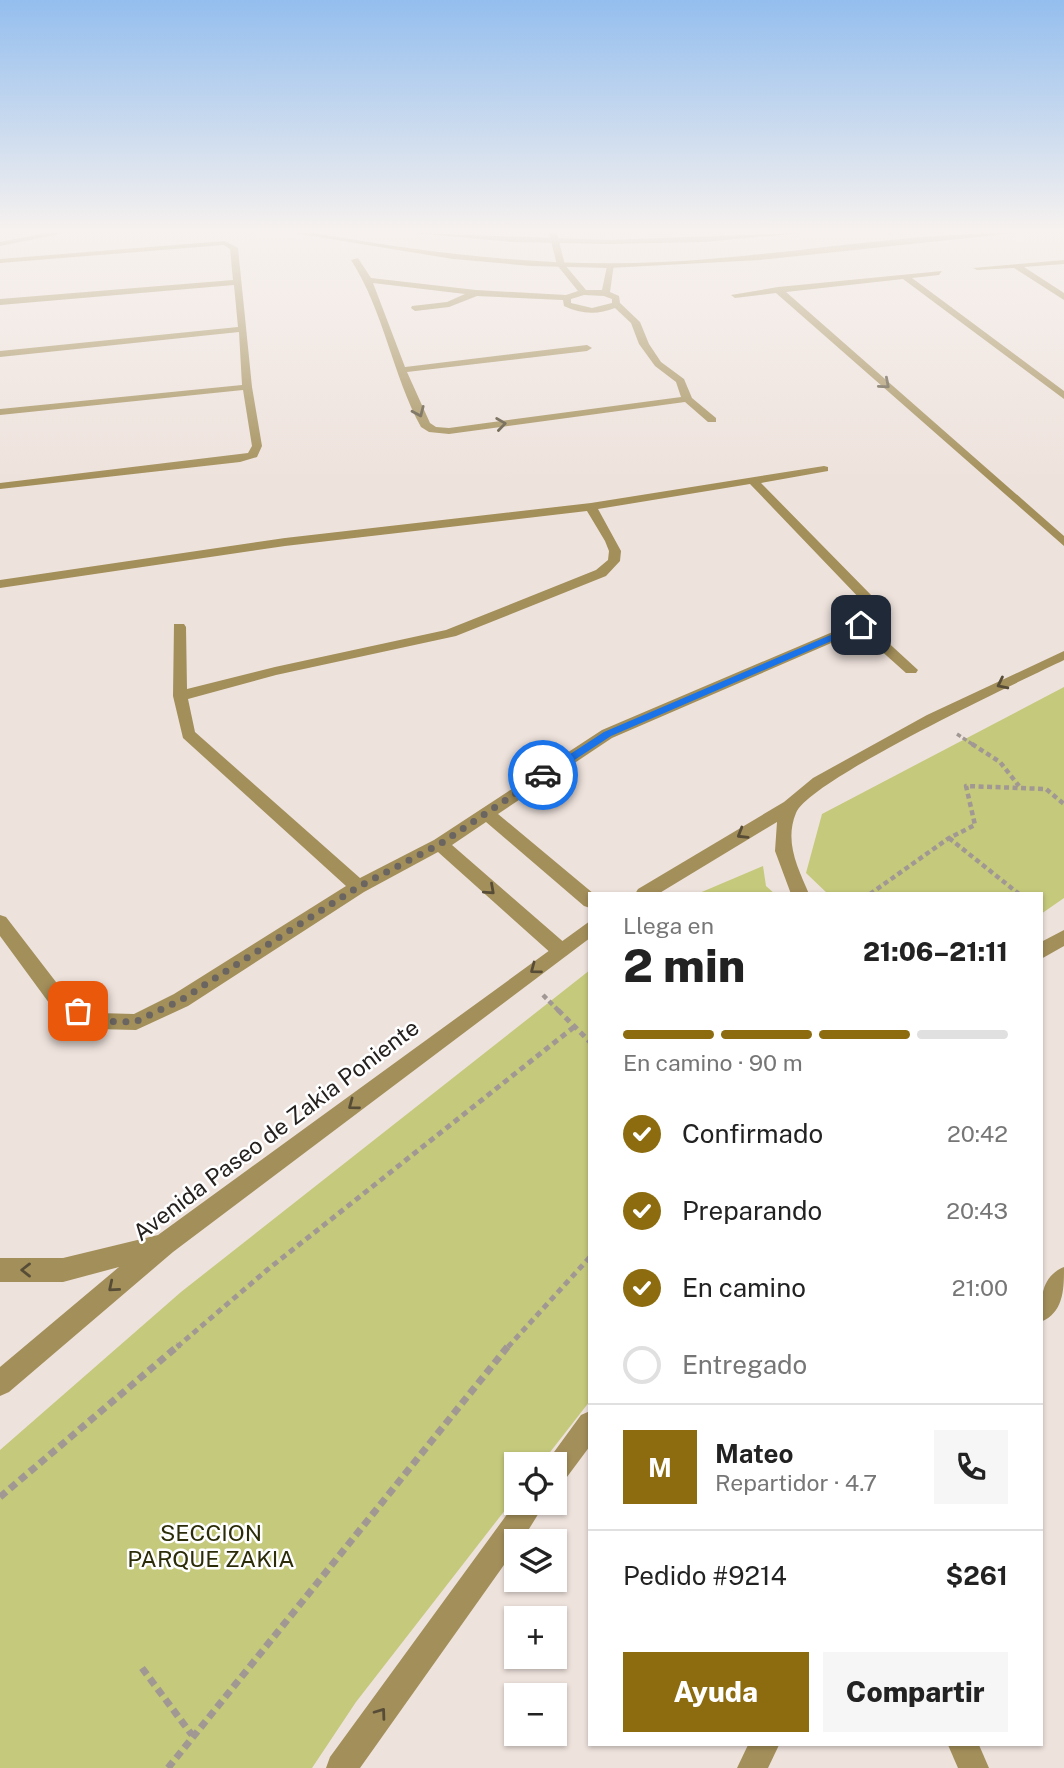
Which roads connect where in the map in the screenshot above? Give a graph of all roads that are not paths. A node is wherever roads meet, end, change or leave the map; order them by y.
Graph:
1 (242, 316) edge
2 (380, 316) edge
3 (631, 316) edge
4 (807, 316) edge
5 (957, 316) edge
6 (243, 329) junction
7 (587, 348) dead end
8 (0, 354) edge
9 (401, 370) junction
10 (247, 387) junction
11 (1064, 396) edge
12 (687, 399) junction
13 (0, 412) edge
14 (712, 420) dead end
15 (824, 469) dead end
16 (753, 481) junction
17 (0, 486) edge
18 (591, 507) junction
19 (1062, 537) edge
20 (0, 584) edge
21 (861, 625) junction
22 (179, 627) dead end
23 (1064, 655) edge
24 (911, 670) dead end
25 (180, 696) junction
26 (790, 806) junction
27 (487, 814) junction
28 (440, 844) junction
29 (358, 887) junction
30 (647, 892) edge
31 (799, 892) edge
32 (588, 899) edge
33 (0, 922) edge
34 (588, 929) edge
35 (1064, 937) edge
36 (560, 950) junction
37 (1043, 951) edge
38 (165, 1244) junction
39 (0, 1270) edge
40 (1064, 1279) edge
41 (1043, 1307) edge
42 (0, 1382) edge
43 (588, 1427) edge
44 (567, 1456) edge
45 (523, 1515) edge
46 (763, 1746) edge
47 (963, 1746) edge
48 (341, 1768) edge
49 (752, 1768) edge
50 (974, 1768) edge

1 - 6 street
2 - 9 street
3 - 12 street
4 -> 19 street
5 - 11 street
6 - 8 street
6 - 10 street
7 - 9 street
9 -> 12 street
10 - 13 street
10 - 17 street
12 - 14 street
15 - 16 street
16 - 18 street
16 - 21 street
18 - 20 street
18 - 25 street
21 - 24 street
21 - 27 street
22 - 25 street
23 -> 26 street
25 - 29 street
26 -> 30 street
26 - 31 street
27 - 28 street
27 - 32 street
28 - 29 street
28 -> 36 street
29 - 33 street
34 - 36 street, Avenida Paseo de Zakia Poniente
35 - 37 street
36 -> 38 street, Avenida Paseo de Zakia Poniente
38 -> 39 street
38 -> 42 street, Avenida Paseo de Zakia Poniente
40 - 41 street
43 - 44 street
48 -> 45 street
46 - 49 street
47 - 50 street

